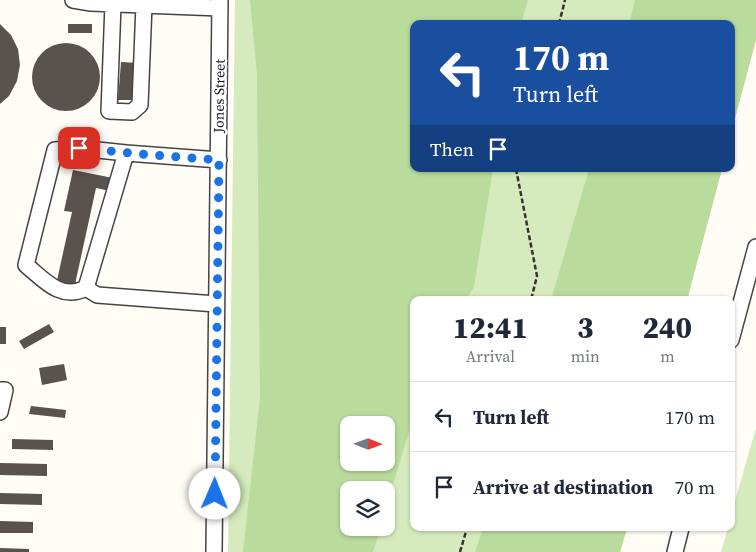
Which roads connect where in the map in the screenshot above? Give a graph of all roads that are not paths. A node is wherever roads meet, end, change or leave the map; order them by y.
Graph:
1 (73, 0) edge
2 (113, 4) junction
3 (220, 4) edge
4 (144, 5) junction
5 (126, 153) junction
6 (219, 160) junction
7 (756, 247) edge
8 (86, 288) junction
9 (216, 304) junction
10 (735, 325) edge
11 (0, 390) edge
12 (0, 412) edge
13 (680, 531) edge
14 (214, 552) edge
15 (675, 552) edge

1 - 2 street
2 - 4 street
2 - 4 street
3 - 4 street
3 - 6 street, Jones Street
5 - 6 street
5 - 8 street
5 - 8 street
6 - 9 street, Jones Street
7 - 10 street
8 - 9 street
9 - 14 street, Jones Street
11 - 12 street
13 - 15 street

